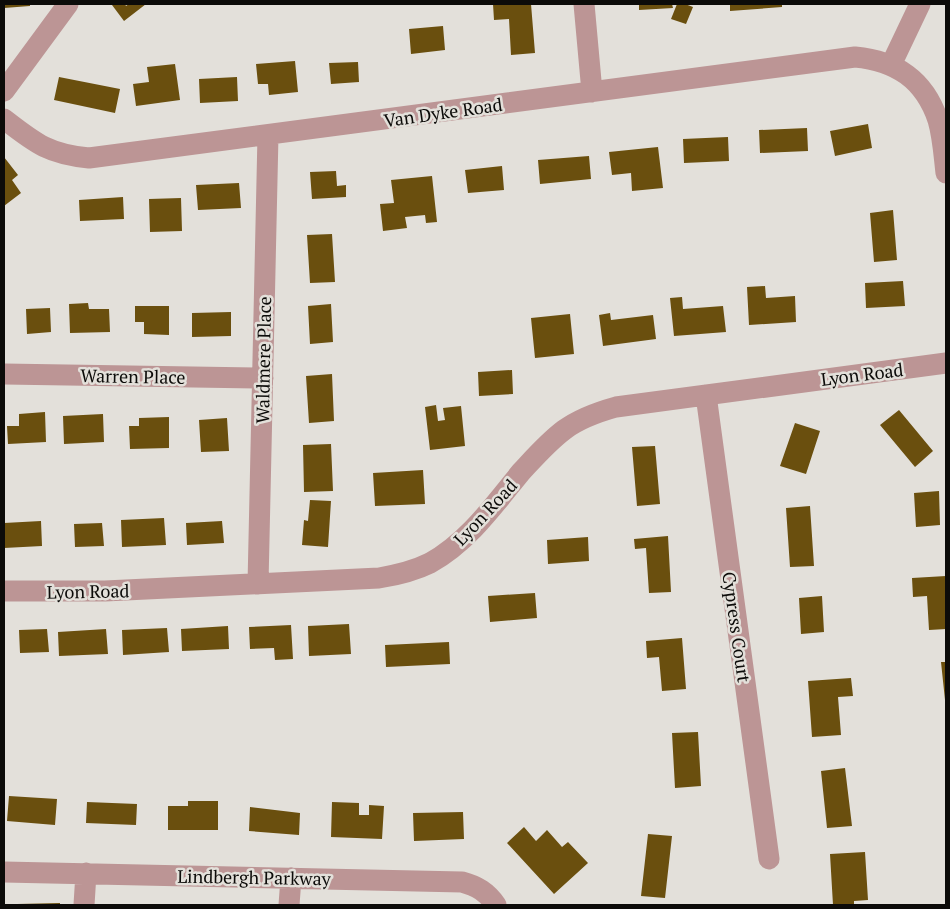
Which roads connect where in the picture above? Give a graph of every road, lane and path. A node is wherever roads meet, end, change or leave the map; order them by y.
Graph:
1 (68, 4) edge
2 (584, 4) edge
3 (920, 4) edge
4 (891, 65) junction
5 (4, 91) edge
6 (592, 92) junction
7 (4, 119) edge
8 (268, 135) junction
9 (946, 173) edge
10 (946, 363) edge
11 (4, 374) edge
12 (263, 378) junction
13 (706, 394) junction
14 (258, 584) junction
15 (4, 591) edge
16 (769, 859) dead end
17 (4, 872) edge
18 (86, 873) junction
19 (291, 878) junction
20 (84, 905) edge
21 (289, 905) edge
22 (496, 905) edge

1 - 5 street
2 - 6 street
3 - 4 street
4 - 6 street, Van Dyke Road
4 - 9 street, Van Dyke Road
6 - 8 street, Van Dyke Road
7 - 8 street, Van Dyke Road
8 - 12 street, Waldmere Place
10 - 13 street, Lyon Road
11 - 12 street, Warren Place
12 - 14 street, Waldmere Place
13 - 14 street, Lyon Road
13 - 16 street, Cypress Court
14 - 15 street, Lyon Road
17 - 18 street, Lindbergh Parkway
18 - 19 street, Lindbergh Parkway
18 - 20 street
19 - 21 street
19 - 22 street, Lindbergh Parkway

